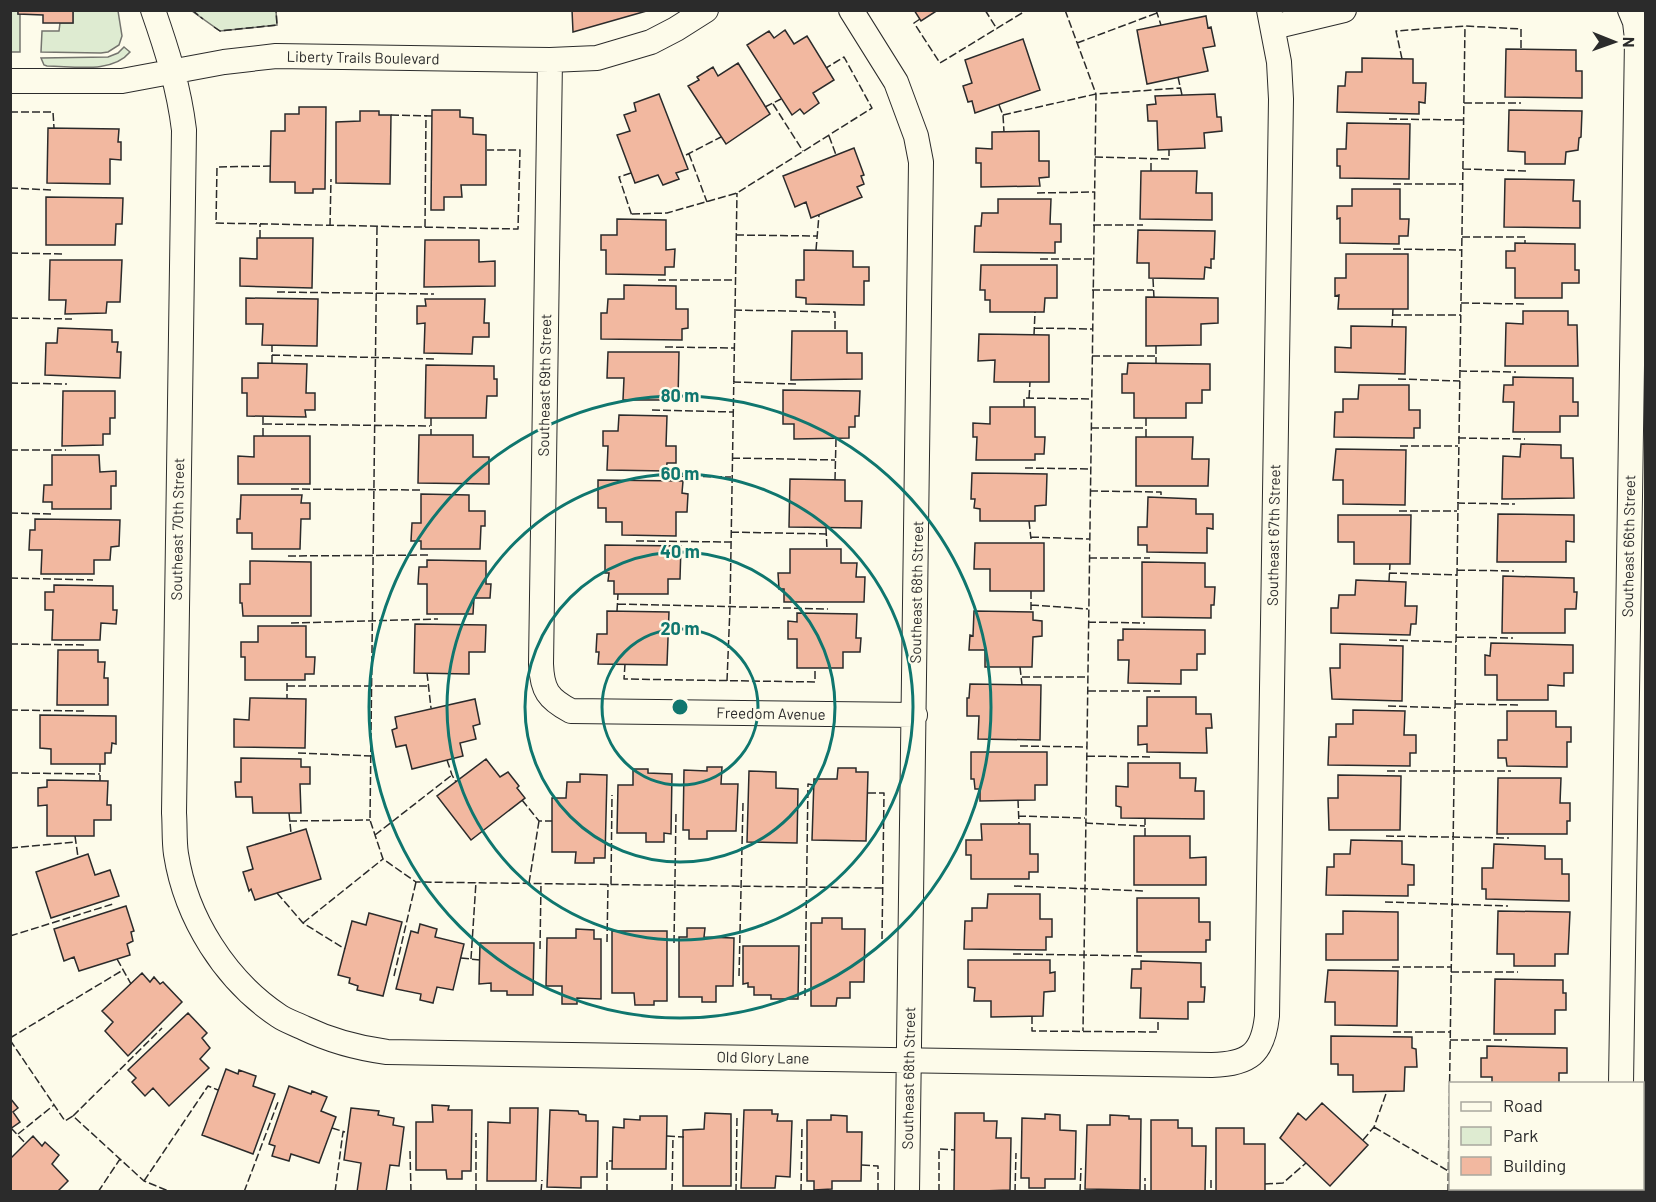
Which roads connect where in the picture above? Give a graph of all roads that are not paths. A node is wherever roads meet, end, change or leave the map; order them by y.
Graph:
1 (153, 10) edge
2 (706, 10) edge
3 (851, 10) edge
4 (1344, 10) edge
5 (1629, 10) edge
6 (1271, 19) edge
7 (550, 60) junction
8 (173, 71) junction
9 (10, 81) edge
10 (557, 704) joint
11 (915, 715) junction
12 (280, 1017) joint
13 (1251, 1055) joint
14 (909, 1060) junction
15 (1621, 1082) edge
16 (907, 1191) edge

1 - 8 street, Southeast 70th Street
2 - 7 street, Liberty Trails Boulevard
3 - 11 street, Southeast 68th Street
4 - 6 street
5 - 15 street, Southeast 66th Street
6 - 13 street, Southeast 67th Street
7 - 8 street, Liberty Trails Boulevard
7 - 10 street, Southeast 69th Street
8 - 9 street, Liberty Trails Boulevard
8 - 12 street, Southeast 70th Street
10 - 11 street, Freedom Avenue
11 - 14 street, Southeast 68th Street
12 - 14 street, Old Glory Lane
13 - 14 street, Old Glory Lane
14 - 16 street, Southeast 68th Street

